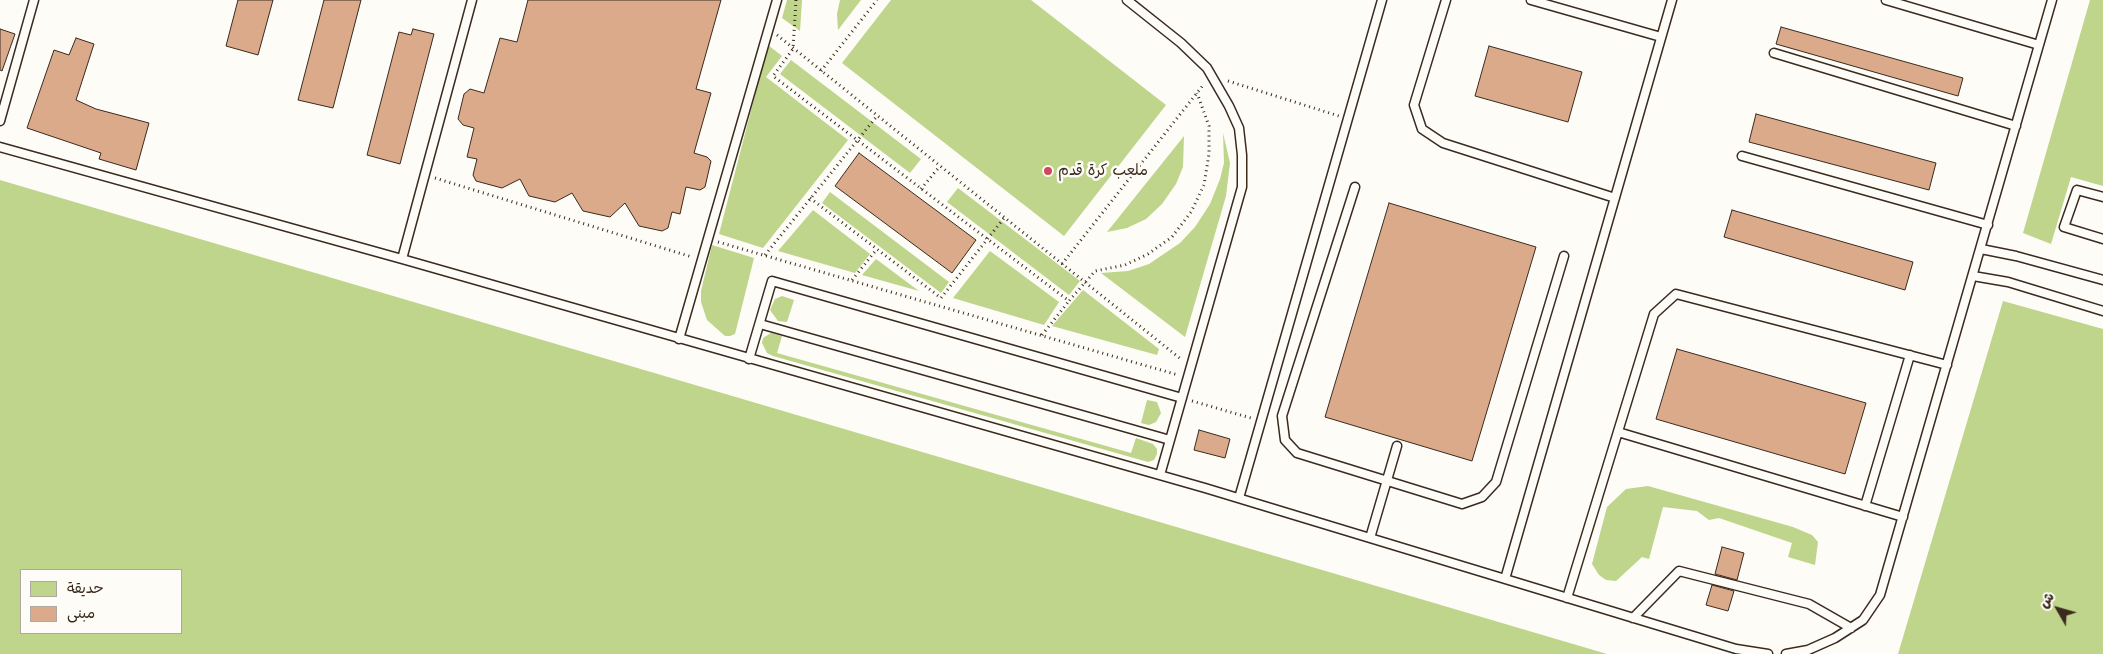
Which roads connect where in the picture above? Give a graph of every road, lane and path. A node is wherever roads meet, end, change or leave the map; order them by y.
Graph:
1 (34, 0) edge
2 (471, 0) edge
3 (777, 0) edge
4 (796, 0) edge
5 (877, 0) edge
6 (1127, 0) edge
7 (1382, 0) edge
8 (1446, 0) edge
9 (1531, 0) edge
10 (1672, 0) edge
11 (1886, 0) edge
12 (2052, 0) edge
13 (769, 29) junction
14 (1661, 37) junction
15 (2039, 45) junction
16 (793, 48) junction
17 (1774, 53) dead end
18 (821, 70) junction
19 (1211, 75) junction
20 (1197, 93) junction
21 (877, 116) junction
22 (1348, 119) junction
23 (0, 121) edge
24 (2016, 126) junction
25 (857, 140) junction
26 (0, 147) edge
27 (1742, 156) dead end
28 (940, 166) junction
29 (424, 175) junction
30 (1355, 187) dead end
31 (921, 188) junction
32 (2103, 197) edge
33 (810, 198) junction
34 (1615, 198) junction
35 (1004, 218) junction
36 (1988, 225) junction
37 (708, 239) junction
38 (987, 239) junction
39 (2103, 239) edge
40 (877, 249) junction
41 (1981, 249) junction
42 (765, 255) junction
43 (1564, 256) dead end
44 (402, 259) junction
45 (702, 260) junction
46 (1062, 264) junction
47 (1973, 276) junction
48 (852, 280) junction
49 (2103, 280) edge
50 (1085, 282) junction
51 (941, 298) junction
52 (1069, 301) junction
53 (936, 304) junction
54 (2103, 311) edge
55 (760, 324) junction
56 (1042, 335) junction
57 (679, 339) junction
58 (1910, 355) junction
59 (749, 359) junction
60 (1947, 365) junction
61 (1191, 367) junction
62 (1188, 378) junction
63 (1182, 398) junction
64 (1262, 421) junction
65 (1618, 432) junction
66 (1170, 440) junction
67 (1397, 446) dead end
68 (1160, 475) junction
69 (1387, 480) junction
70 (1240, 498) junction
71 (1865, 506) junction
72 (1903, 517) junction
73 (1370, 538) junction
74 (1505, 579) junction
75 (1568, 598) junction
76 (1632, 618) junction
77 (1851, 628) junction
78 (1768, 654) edge
79 (1786, 654) edge

1 - 23 lane
2 - 29 lane
3 - 13 lane
4 - 16 path
5 - 18 path
6 - 19 lane
7 - 22 lane
8 - 34 lane
9 - 14 lane
10 - 14 lane
11 - 15 lane
12 - 15 lane
13 - 16 path
13 - 37 lane
14 - 34 lane
15 - 24 lane
16 - 18 path
16 - 25 path
17 - 24 lane
18 - 21 path
19 - 20 path
19 - 22 path
19 - 61 lane
20 - 46 path
20 - 50 path
21 - 25 path
21 - 28 path
22 - 64 lane
24 - 36 lane
25 - 31 path
25 - 33 path
26 - 44 lane
27 - 36 lane
28 - 31 path
28 - 35 path
29 - 44 lane
29 - 45 path
30 - 69 lane
31 - 38 path
32 - 39 lane
33 - 40 path
33 - 42 path
34 - 74 lane
35 - 38 path
35 - 46 path
36 - 41 lane
37 - 42 path
37 - 45 lane
38 - 51 path
38 - 52 path
40 - 48 path
40 - 51 path
41 - 47 lane
41 - 49 lane
42 - 48 path
43 - 69 lane
44 - 57 lane
45 - 57 lane
46 - 50 path
47 - 54 lane
47 - 60 lane
48 - 53 path
50 - 52 path
50 - 61 path
51 - 53 path
52 - 56 path
53 - 56 path
55 - 59 lane
55 - 63 lane
55 - 66 lane
56 - 62 path
57 - 59 lane
58 - 60 lane
58 - 65 lane
58 - 71 lane
59 - 68 lane
60 - 72 lane
61 - 62 lane
62 - 63 lane
63 - 64 path
63 - 66 lane
64 - 70 lane
65 - 71 lane
65 - 75 lane
66 - 68 lane
67 - 69 lane
68 - 70 lane
69 - 73 lane
70 - 73 lane
71 - 72 lane
72 - 77 lane
73 - 74 lane
74 - 75 lane
75 - 76 lane
76 - 77 lane
76 - 78 lane
77 - 79 lane

